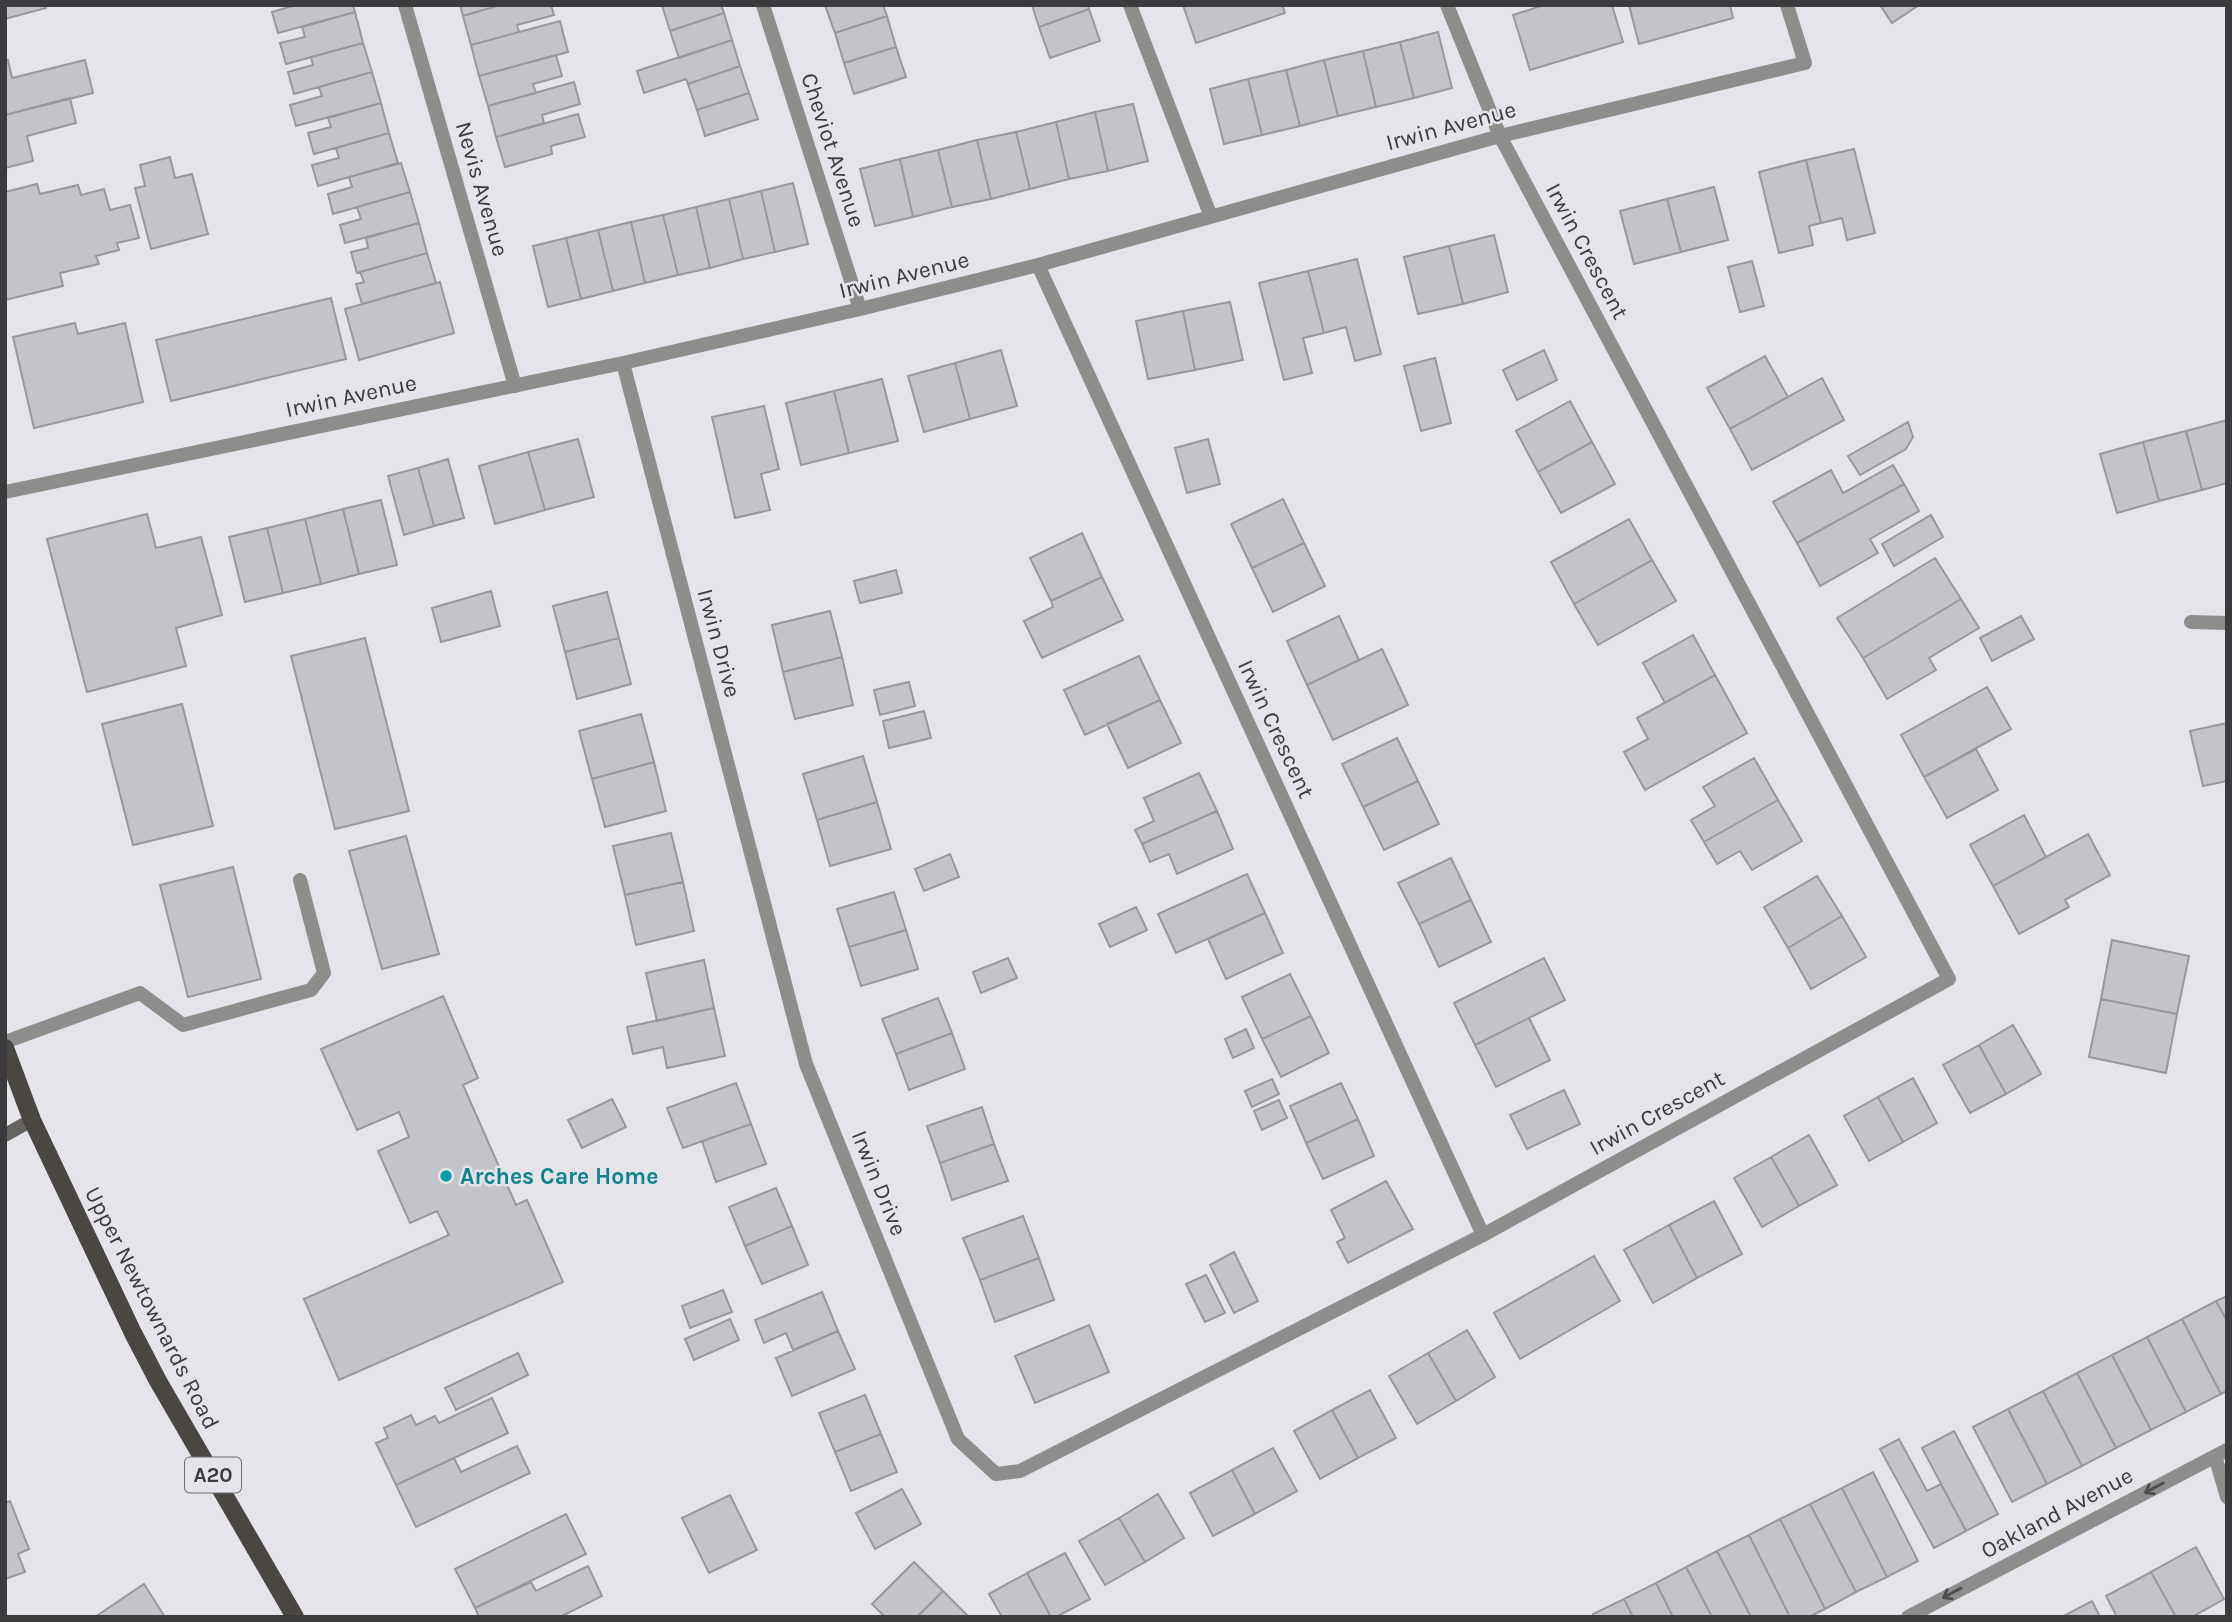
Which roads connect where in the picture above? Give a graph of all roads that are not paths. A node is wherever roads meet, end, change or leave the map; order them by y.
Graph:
1 (405, 5) edge
2 (763, 5) edge
3 (1130, 5) edge
4 (1447, 5) edge
5 (1787, 5) edge
6 (1500, 135) junction
7 (1211, 217) junction
8 (1038, 265) junction
9 (859, 309) junction
10 (623, 363) junction
11 (515, 386) junction
12 (5, 492) edge
13 (2191, 622) dead end
14 (2227, 623) edge
15 (300, 880) dead end
16 (5, 1042) edge
17 (5, 1048) edge
18 (32, 1121) junction
19 (5, 1135) edge
20 (1483, 1235) junction
21 (2221, 1453) edge
22 (2227, 1497) edge
23 (295, 1617) edge
24 (1908, 1617) edge

1 - 11 street, Nevis Avenue
2 - 9 street, Cheviot Avenue
3 - 7 street
4 - 6 street
5 - 6 street, Irwin Avenue
6 - 7 street, Irwin Avenue
6 - 20 street, Irwin Crescent
7 - 8 street, Irwin Avenue
8 - 9 street, Irwin Avenue
8 - 20 street, Irwin Crescent
9 - 10 street, Irwin Avenue
10 - 11 street, Irwin Avenue
10 - 20 street, Irwin Drive
11 - 12 street, Irwin Avenue
13 - 14 street
15 - 16 street
17 - 18 main road, Upper Newtownards Road / A20
18 - 19 main road
18 - 23 main road, Upper Newtownards Road / A20
21 - 22 street
21 -> 24 street, Oakland Avenue

